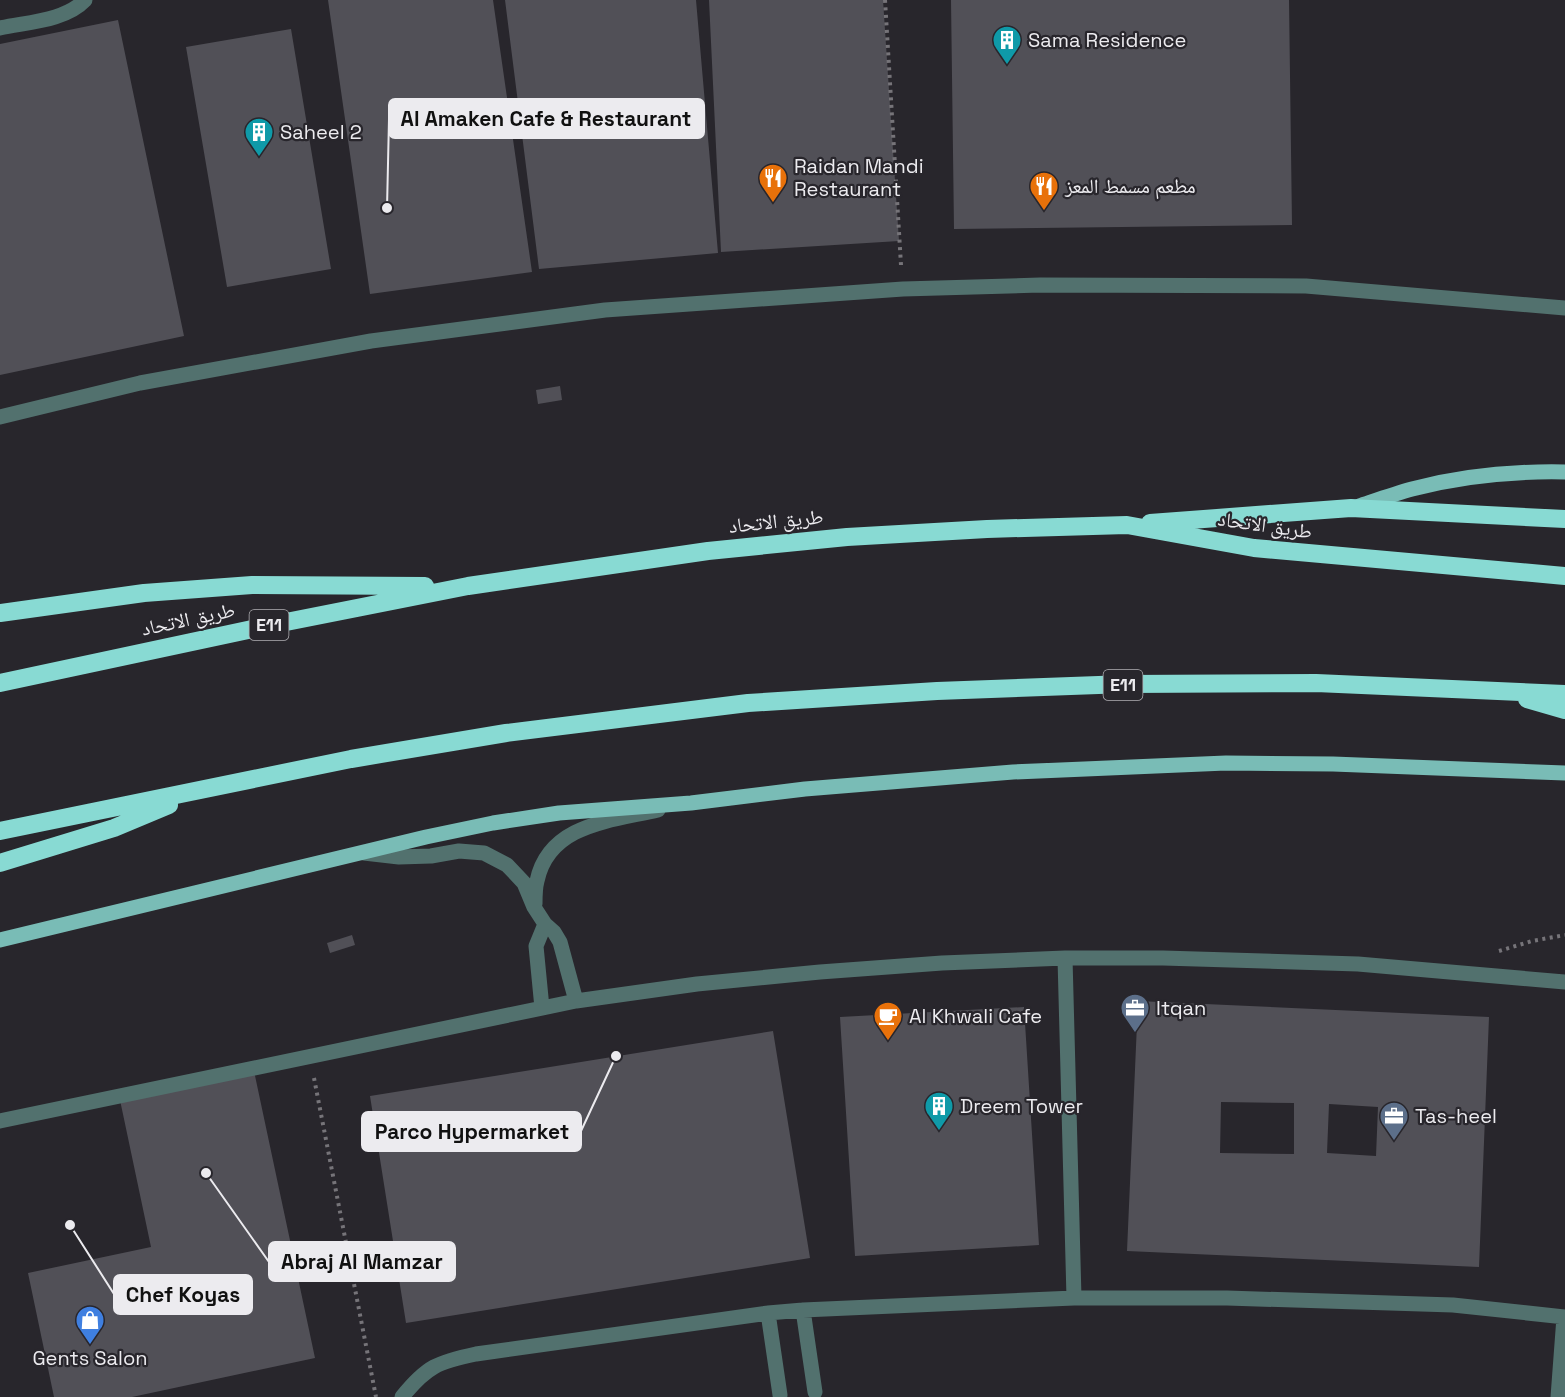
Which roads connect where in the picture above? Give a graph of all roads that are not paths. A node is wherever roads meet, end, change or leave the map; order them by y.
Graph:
1 (85, 0) edge
2 (0, 28) edge
3 (1565, 308) edge
4 (0, 417) edge
5 (1565, 472) edge
6 (1351, 508) junction
7 (1565, 519) edge
8 (1127, 525) junction
9 (1565, 576) edge
10 (468, 586) junction
11 (0, 613) edge
12 (0, 683) edge
13 (1500, 691) junction
14 (1565, 693) edge
15 (1565, 710) edge
16 (1565, 773) edge
17 (209, 789) junction
18 (691, 803) junction
19 (0, 831) edge
20 (358, 853) junction
21 (0, 863) edge
22 (534, 907) junction
23 (545, 924) junction
24 (0, 940) edge
25 (1065, 958) junction
26 (1565, 982) edge
27 (576, 1001) junction
28 (542, 1008) junction
29 (0, 1121) edge
30 (1074, 1298) junction
31 (803, 1310) junction
32 (768, 1313) junction
33 (1564, 1317) edge
34 (815, 1392) dead end
35 (780, 1395) dead end
36 (402, 1397) edge
37 (1558, 1397) edge

1 - 2 street
3 - 4 street
5 - 6 main road
6 - 7 highway
6 - 8 highway
8 - 9 highway, طريق الاتحاد / E11
8 - 10 highway, طريق الاتحاد / E11
10 - 11 highway
10 - 12 highway, طريق الاتحاد / E11
13 - 14 highway, E11
13 - 15 highway
13 - 17 highway, E11
16 - 18 main road
17 - 19 highway, E11
17 - 21 highway
18 - 20 main road
18 - 22 street
20 - 22 street
20 - 24 main road
22 - 23 street
23 - 27 street
23 - 28 street
25 - 26 street
25 - 27 street
25 - 30 street
27 - 28 street
28 - 29 street
30 - 31 street
30 - 33 street
31 - 32 street
31 - 34 street
32 - 35 street
32 - 36 street
33 - 37 street

